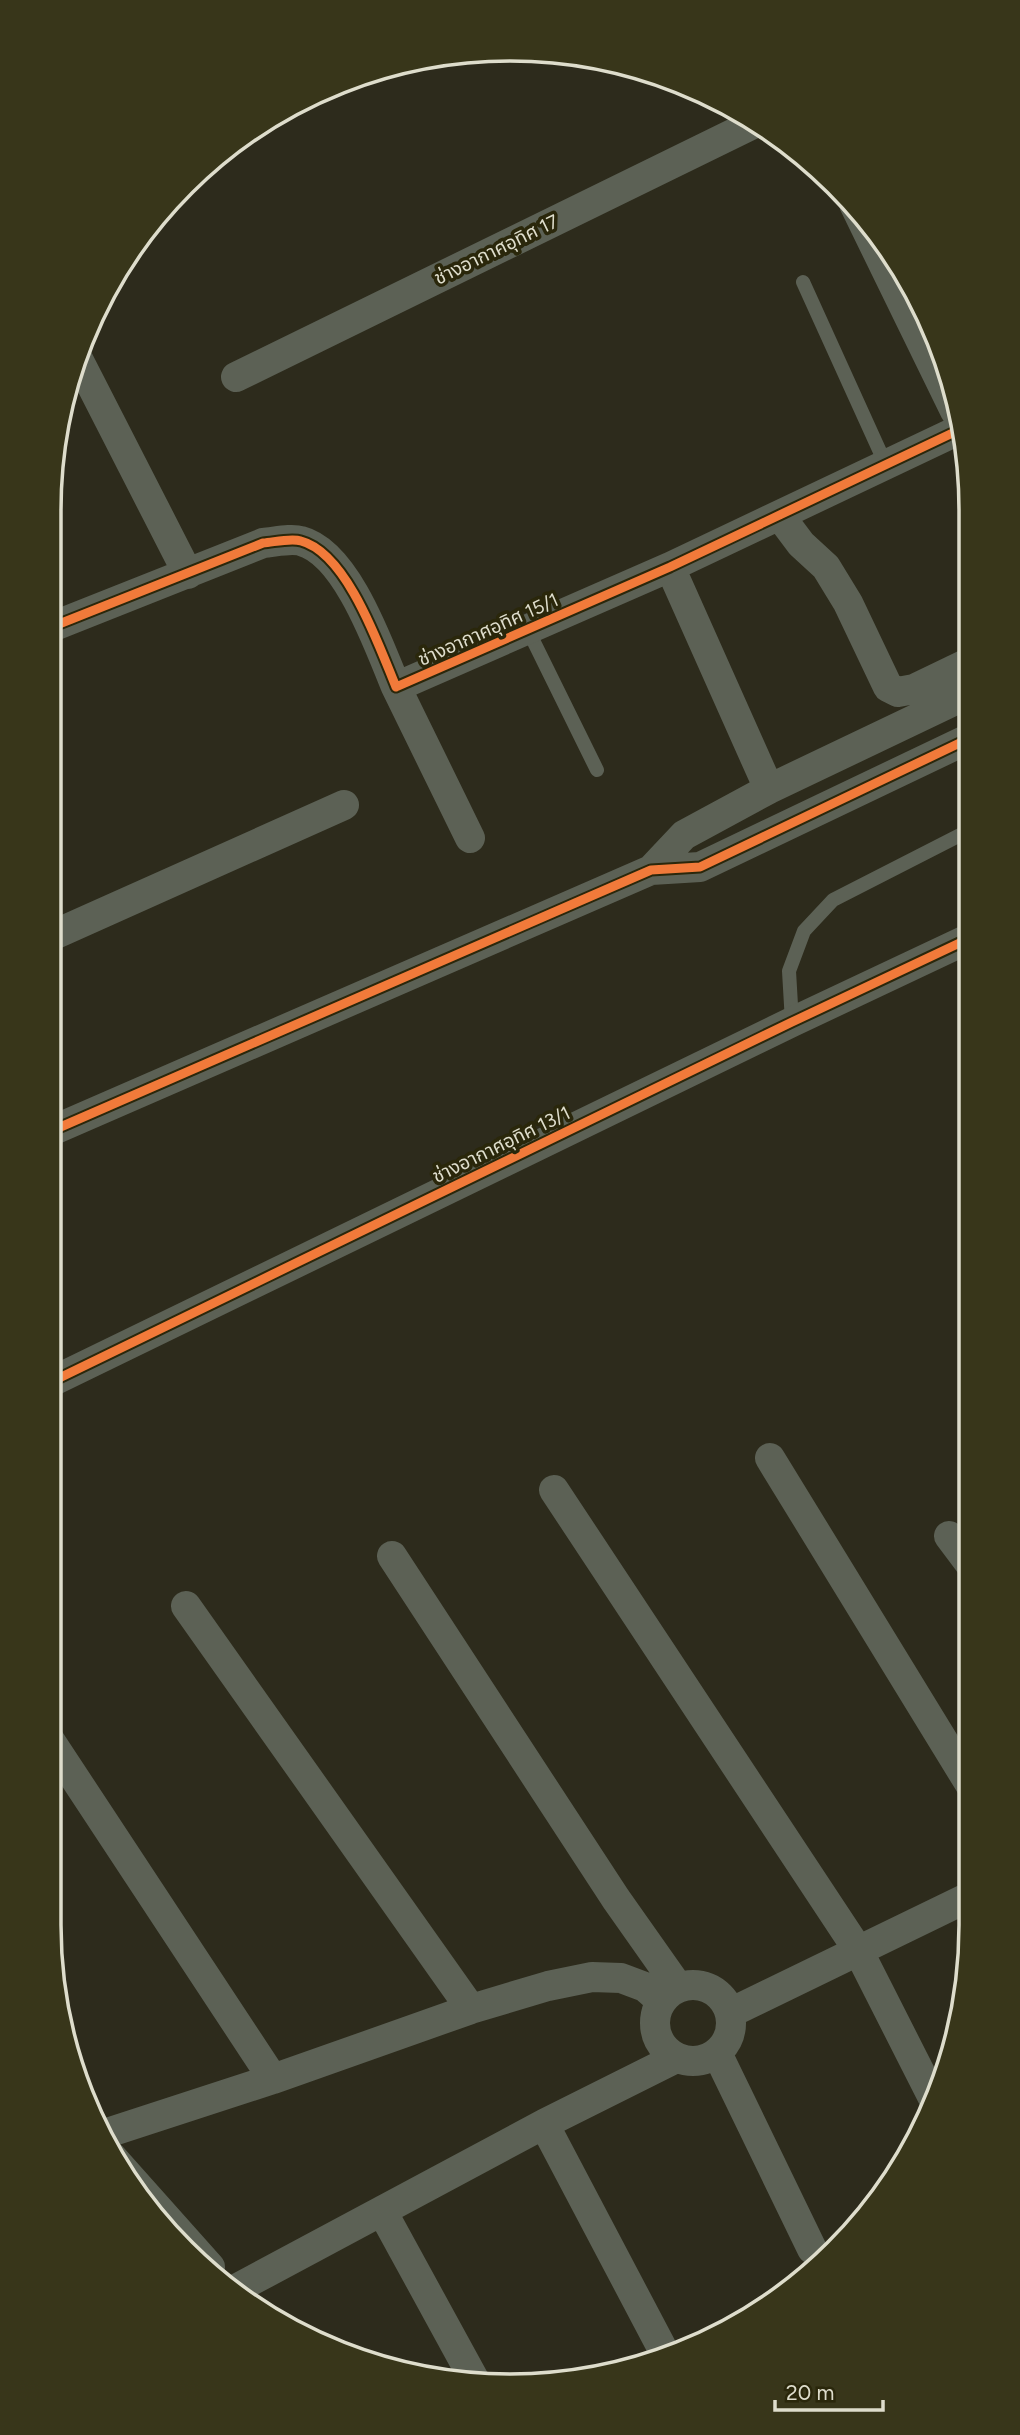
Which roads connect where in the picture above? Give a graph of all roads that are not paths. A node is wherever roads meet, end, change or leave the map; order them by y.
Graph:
1 (745, 128) edge
2 (882, 259) edge
3 (803, 282) dead end
4 (84, 370) edge
5 (938, 375) edge
6 (236, 377) dead end
7 (952, 433) edge
8 (886, 465) junction
9 (780, 516) junction
10 (670, 567) junction
11 (188, 574) junction
12 (61, 623) edge
13 (528, 630) junction
14 (959, 668) edge
15 (396, 687) junction
16 (959, 698) edge
17 (959, 743) edge
18 (597, 770) dead end
19 (768, 789) junction
20 (344, 805) dead end
21 (959, 836) edge
22 (470, 838) dead end
23 (651, 870) junction
24 (61, 932) edge
25 (959, 943) edge
26 (792, 1022) junction
27 (61, 1127) edge
28 (61, 1377) edge
29 (771, 1458) dead end
30 (554, 1490) dead end
31 (949, 1536) dead end
32 (959, 1549) edge
33 (392, 1556) dead end
34 (186, 1606) dead end
35 (61, 1758) edge
36 (959, 1766) edge
37 (959, 1902) edge
38 (858, 1950) junction
39 (669, 1994) junction
40 (471, 2009) junction
41 (730, 2013) junction
42 (717, 2053) junction
43 (676, 2057) junction
44 (273, 2079) junction
45 (928, 2088) edge
46 (544, 2124) junction
47 (112, 2132) edge
48 (383, 2211) junction
49 (812, 2249) dead end
50 (243, 2285) edge
51 (661, 2346) dead end
52 (470, 2372) edge

1 - 6 street, ช่างอากาศอุทิศ 17
2 - 5 street
3 - 8 lane
4 - 11 street
7 - 8 street, ช่างอากาศอุทิศ 15/1
8 - 9 street, ช่างอากาศอุทิศ 15/1
9 - 10 street, ช่างอากาศอุทิศ 15/1
9 - 14 street
10 - 13 street, ช่างอากาศอุทิศ 15/1
10 - 19 street
11 - 12 street
11 - 15 street
13 - 15 street, ช่างอากาศอุทิศ 15/1
13 - 18 lane
15 - 22 street
16 - 19 street
17 - 23 street
19 - 23 street
20 - 24 street
21 - 26 lane
23 - 27 street
25 - 26 street, ช่างอากาศอุทิศ 13/1
26 - 28 street, ช่างอากาศอุทิศ 13/1
29 - 36 street
30 - 38 street
31 - 32 street
33 - 39 street
34 - 40 street
35 - 44 street
37 - 38 street
38 - 41 street
38 - 45 street
39 - 40 street
39 - 41 street
39 - 43 street
40 - 44 street
41 - 42 street
42 - 43 street
42 - 49 street
43 - 46 street
44 - 47 street
46 - 48 street
46 - 51 street
48 - 50 street
48 - 52 street

